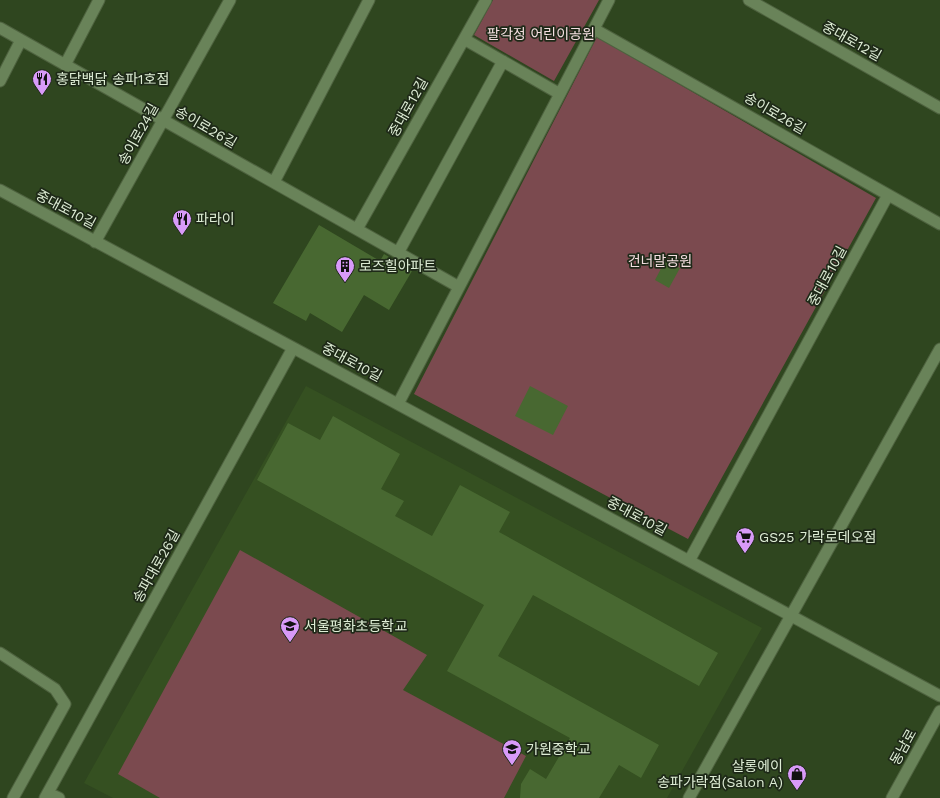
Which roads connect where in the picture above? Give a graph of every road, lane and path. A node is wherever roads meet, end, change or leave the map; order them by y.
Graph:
1 (99, 0) edge
2 (230, 0) edge
3 (369, 0) edge
4 (486, 0) edge
5 (609, 0) edge
6 (749, 0) edge
7 (0, 28) edge
8 (594, 29) junction
9 (464, 39) junction
10 (22, 40) junction
11 (503, 61) junction
12 (65, 64) junction
13 (0, 81) edge
14 (560, 94) junction
15 (940, 108) edge
16 (163, 120) junction
17 (274, 182) junction
18 (0, 190) edge
19 (888, 195) junction
20 (940, 224) edge
21 (357, 229) junction
22 (95, 242) junction
23 (398, 253) junction
24 (459, 287) junction
25 (293, 348) junction
26 (940, 349) edge
27 (398, 404) junction
28 (690, 561) junction
29 (791, 615) junction
30 (0, 653) edge
31 (940, 696) edge
32 (940, 711) edge
33 (46, 795) edge
34 (13, 798) edge
35 (58, 798) edge
36 (688, 798) edge
37 (892, 798) edge

1 - 12 street
2 - 16 street, 송이로24길
3 - 17 street
4 - 9 street, 중대로12길
5 - 8 street
6 - 15 street, 중대로12길
7 - 10 street, 송이로26길
8 - 14 street
8 - 19 street, 송이로26길
9 - 11 street
9 - 21 street, 중대로12길
10 - 12 street, 송이로26길
10 - 13 street
11 - 14 street
11 - 23 street
12 - 16 street, 송이로26길
14 - 24 street
16 - 17 street, 송이로26길
16 - 22 street, 송이로24길
17 - 21 street, 송이로26길
18 - 22 street, 중대로10길
19 - 20 street, 송이로26길
19 - 28 street, 중대로10길
21 - 23 street, 송이로26길
22 - 25 street, 중대로10길
23 - 24 street, 송이로26길
24 - 27 street
25 - 27 street, 중대로10길
25 - 33 street, 송파대로26길
26 - 29 street
27 - 28 street, 중대로10길
28 - 29 street, 중대로10길
29 - 31 street, 중대로10길
29 - 36 street
30 - 34 street
32 - 37 street, 동남로
33 - 35 street

